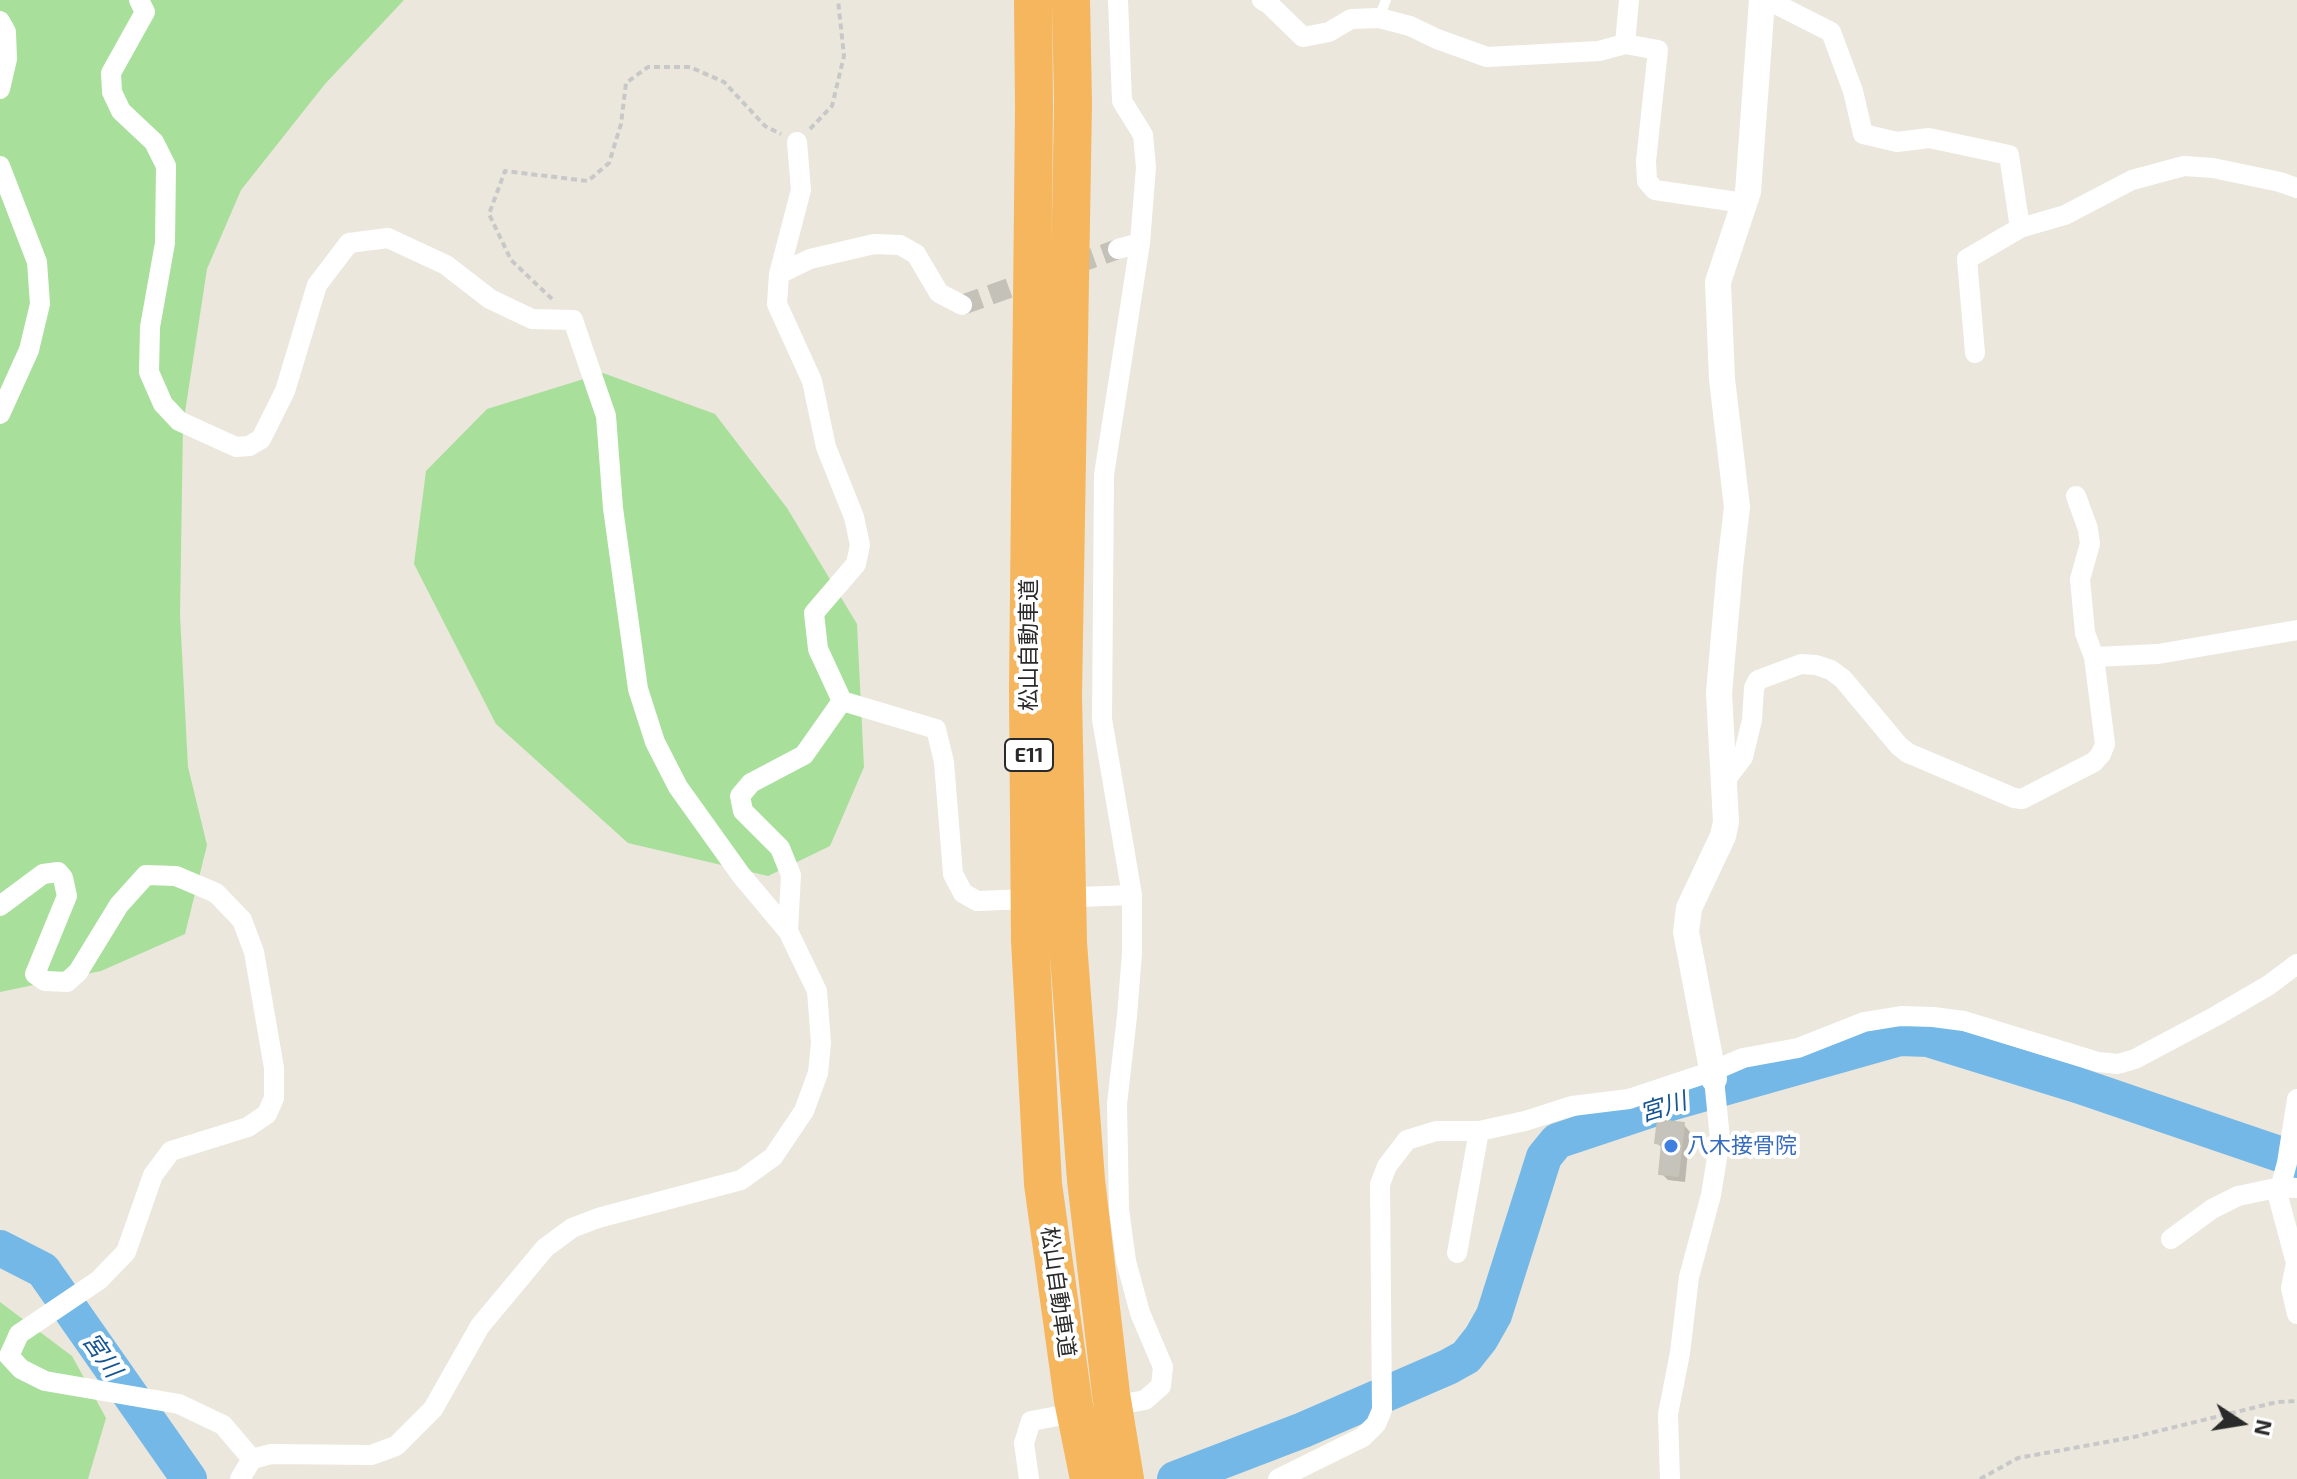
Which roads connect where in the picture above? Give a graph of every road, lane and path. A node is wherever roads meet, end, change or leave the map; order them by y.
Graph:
1 (139, 0) edge
2 (838, 0) edge
3 (1033, 0) edge
4 (1071, 0) edge
5 (1118, 0) edge
6 (1262, 0) edge
7 (1629, 0) edge
8 (1765, 0) edge
9 (1382, 9) edge
10 (0, 21) edge
11 (1625, 44) junction
12 (0, 89) edge
13 (797, 142) junction
14 (0, 166) edge
15 (2297, 188) edge
16 (1744, 203) junction
17 (2020, 228) junction
18 (1140, 243) junction
19 (1118, 249) tunnel mouth
20 (779, 274) junction
21 (962, 305) dead end
22 (573, 320) junction
23 (1975, 353) dead end
24 (0, 414) edge
25 (2076, 496) dead end
26 (2297, 630) edge
27 (2094, 657) junction
28 (842, 701) junction
29 (1724, 782) junction
30 (1124, 895) junction
31 (0, 906) edge
32 (788, 931) junction
33 (2297, 964) edge
34 (1715, 1083) junction
35 (2297, 1099) edge
36 (1479, 1131) junction
37 (2289, 1187) edge
38 (2171, 1239) dead end
39 (1457, 1253) dead end
40 (2297, 1314) edge
41 (2297, 1401) edge
42 (252, 1459) junction
43 (1029, 1478) edge
44 (240, 1479) edge
45 (1089, 1479) edge
46 (1125, 1479) edge
47 (1278, 1479) edge
48 (1670, 1479) edge
49 (1980, 1479) edge

1 - 22 street
2 - 13 path
3 - 45 highway, 松山自動車道 / E11
4 - 46 highway, 松山自動車道 / E11
5 - 18 street
6 - 9 street
7 - 11 street
8 - 16 street
8 - 17 street
9 - 11 street
10 - 12 street
11 - 16 street
13 - 20 street
13 - 22 path
14 - 24 street
15 - 17 street
16 - 29 street
17 - 23 street
18 - 19 street
18 - 30 street
20 - 21 street
20 - 28 street
22 - 32 street
25 - 27 street
26 - 27 street
27 - 29 street
28 - 30 street
28 - 32 street
29 - 34 street
30 - 43 street
31 - 42 street
32 - 42 street
33 - 34 street
34 - 36 street
34 - 48 street
35 - 37 street
36 - 39 street
36 - 47 street
37 - 38 street
37 - 40 street
41 - 49 path
42 - 44 street

